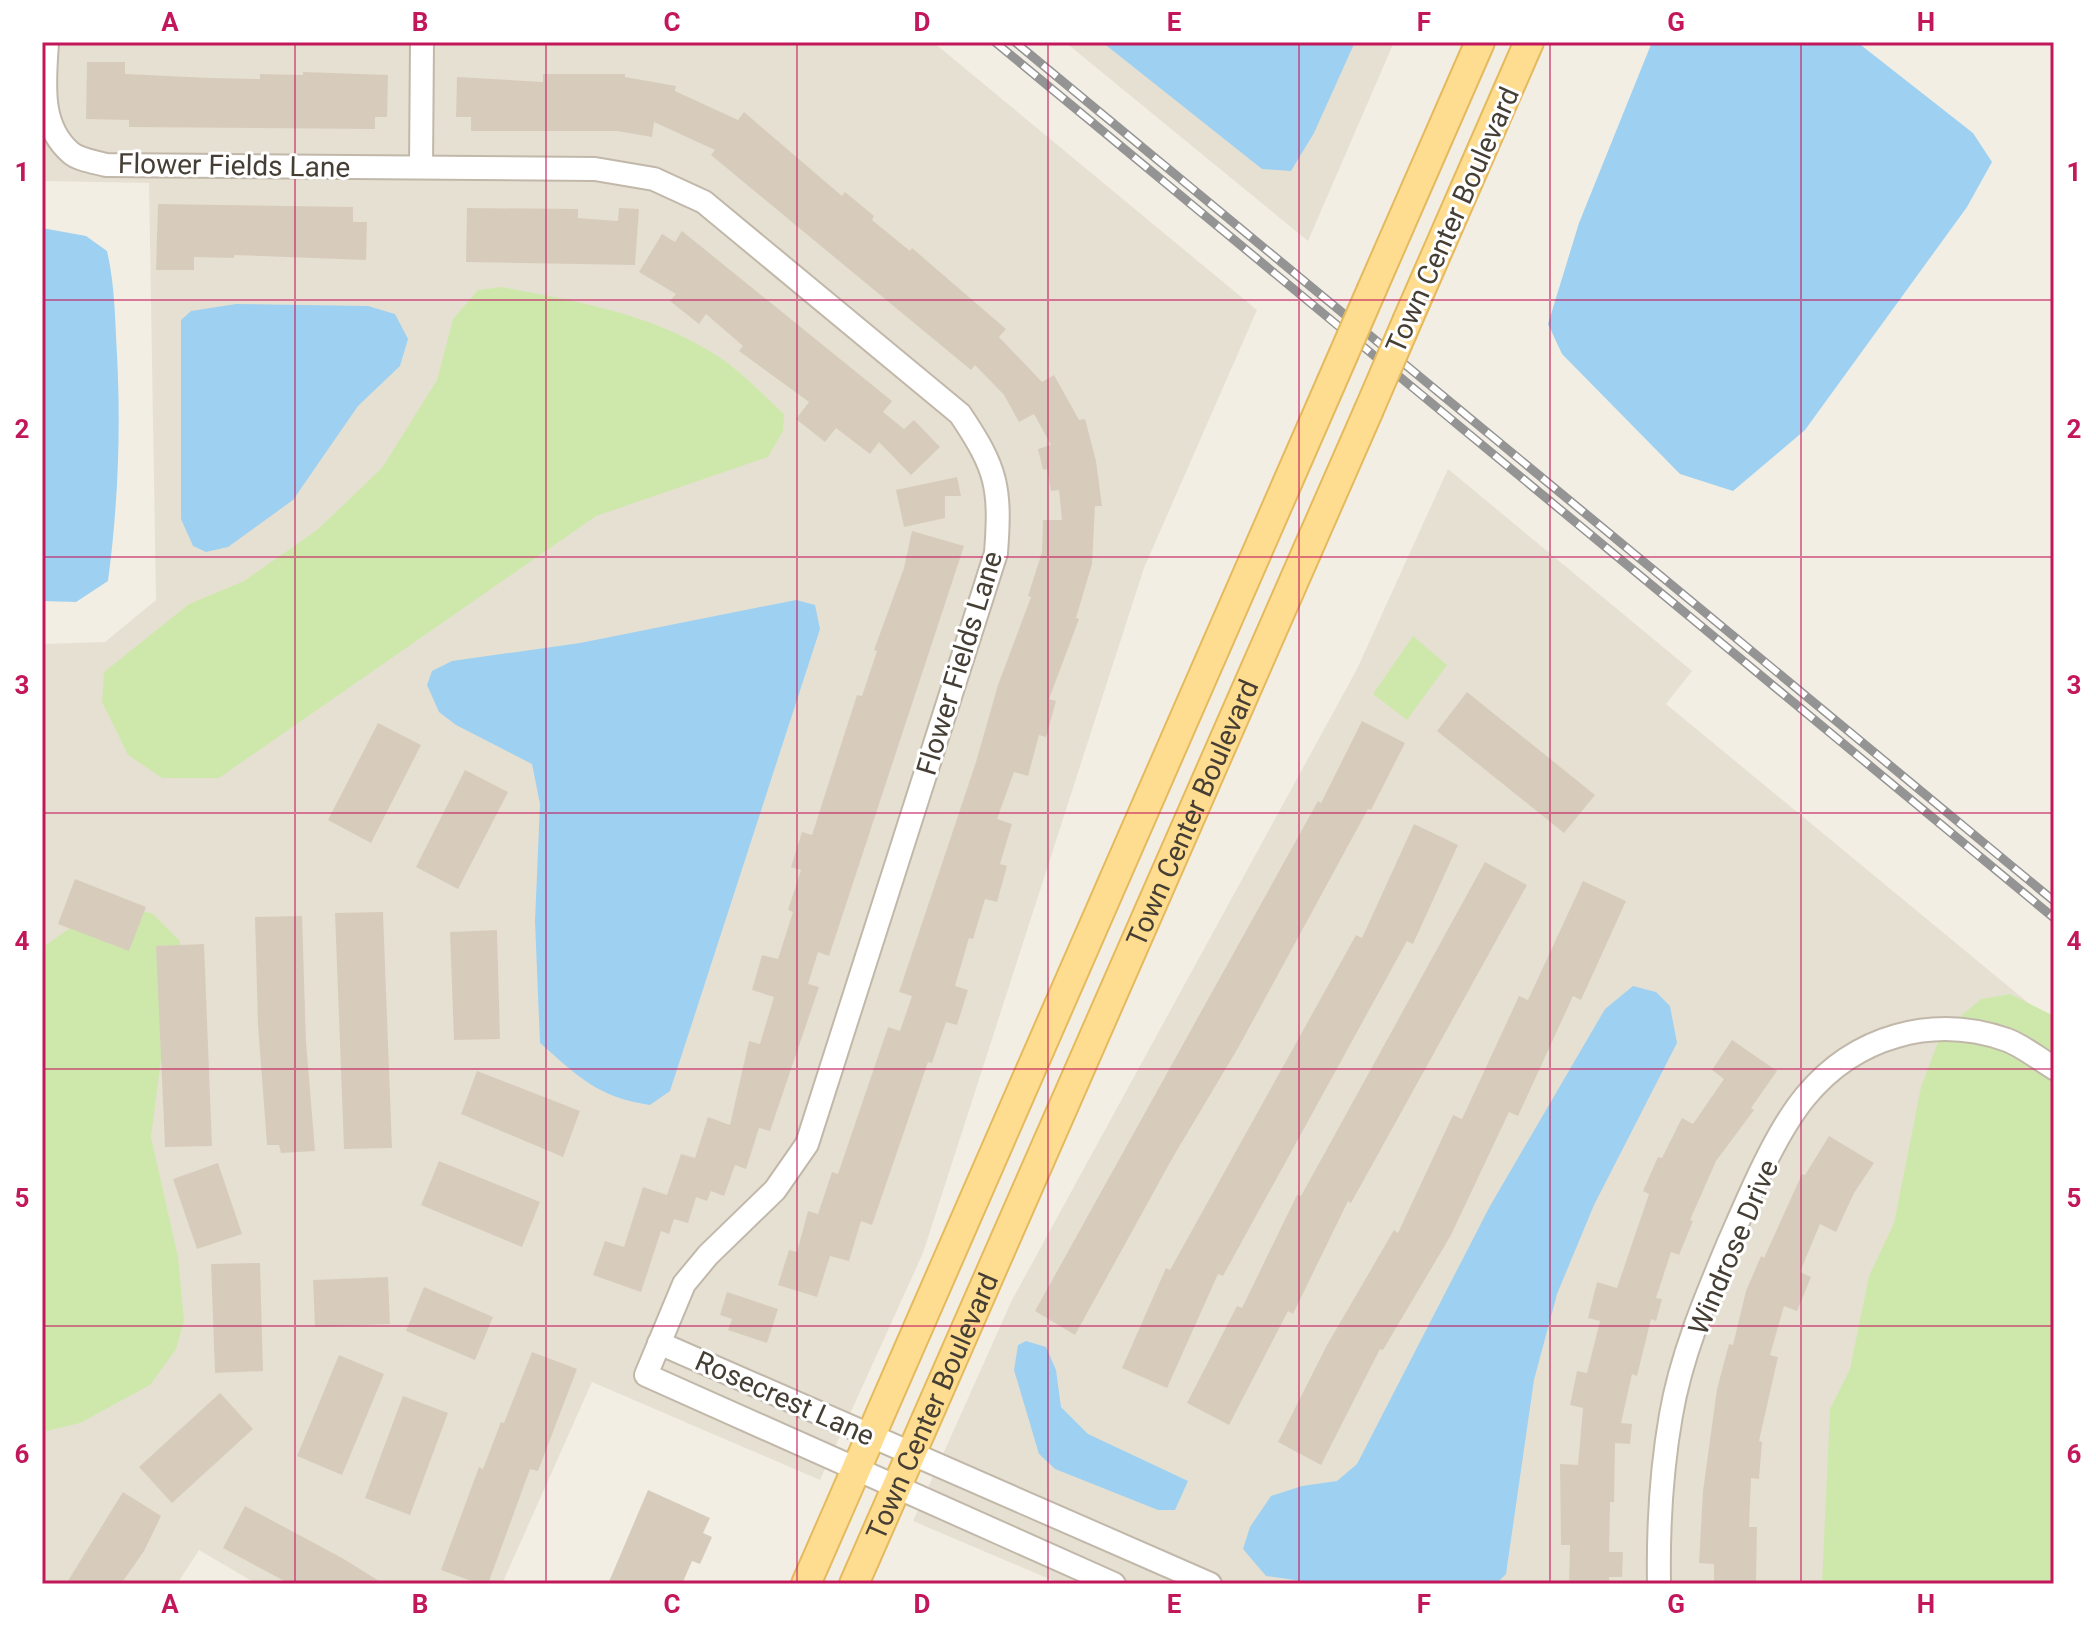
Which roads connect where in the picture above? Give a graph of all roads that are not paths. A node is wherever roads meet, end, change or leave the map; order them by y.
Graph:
1 (47, 42) edge
2 (422, 42) edge
3 (1480, 42) edge
4 (1529, 42) edge
5 (421, 167) junction
6 (2054, 1068) edge
7 (659, 1343) junction
8 (646, 1375) joint
9 (870, 1436) junction
10 (911, 1453) junction
11 (856, 1469) junction
12 (896, 1487) junction
13 (1176, 1578) edge
14 (806, 1584) edge
15 (854, 1584) edge
16 (1114, 1584) edge
17 (1210, 1584) edge
18 (1659, 1584) edge

1 - 5 street, Flower Fields Lane
2 - 5 street
3 - 9 main road, Town Center Boulevard, bridge
4 - 10 main road, Town Center Boulevard, bridge
5 - 7 street, Flower Fields Lane
6 - 18 street, Windrose Drive
7 - 8 street, Flower Fields Lane
7 - 9 street, Rosecrest Lane
8 - 11 street, Rosecrest Lane
9 - 10 street, Rosecrest Lane
9 - 11 main road, Town Center Boulevard
10 - 12 main road, Town Center Boulevard
10 - 13 street, Rosecrest Lane
11 - 12 street, Rosecrest Lane
11 - 14 main road, Town Center Boulevard
12 - 15 main road, Town Center Boulevard
12 - 16 street, Rosecrest Lane
13 - 17 street, Rosecrest Lane

